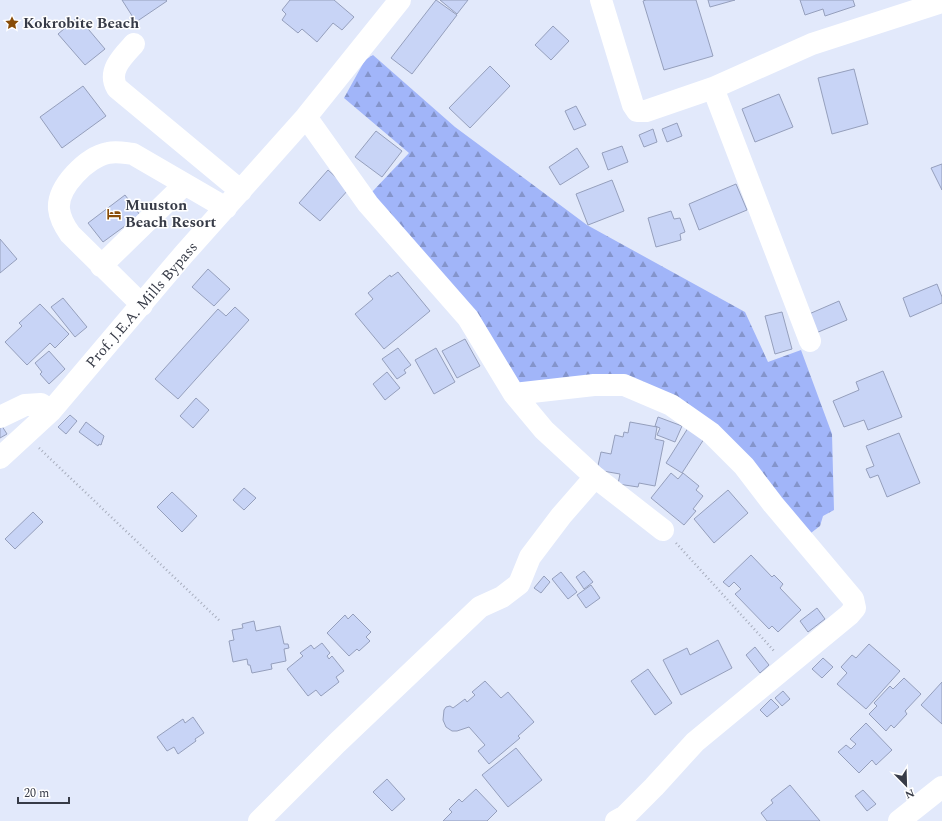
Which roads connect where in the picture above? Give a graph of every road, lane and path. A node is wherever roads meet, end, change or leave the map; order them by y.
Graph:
1 (400, 0) edge
2 (601, 0) edge
3 (942, 2) edge
4 (134, 44) dead end
5 (713, 88) junction
6 (306, 117) junction
7 (184, 185) junction
8 (241, 191) junction
9 (226, 208) junction
10 (101, 266) junction
11 (142, 305) junction
12 (810, 341) dead end
13 (514, 394) junction
14 (51, 411) junction
15 (0, 417) edge
16 (26, 436) junction
17 (0, 458) edge
18 (595, 477) junction
19 (664, 530) joint
20 (220, 621) dead end
21 (787, 666) junction
22 (942, 787) edge
23 (259, 821) edge
24 (616, 821) edge
25 (899, 821) edge

1 - 6 street, Prof. J.E.A. Mills Bypass
2 - 5 street
3 - 5 street
4 - 8 street
5 - 12 street
6 - 8 street, Prof. J.E.A. Mills Bypass
6 - 13 street
7 - 9 street
7 - 10 street
7 - 10 street
8 - 9 street, Prof. J.E.A. Mills Bypass
9 - 11 street, Prof. J.E.A. Mills Bypass
10 - 11 street
11 - 14 street, Prof. J.E.A. Mills Bypass
13 - 18 street
13 - 21 street
14 - 15 street
14 - 16 street, Prof. J.E.A. Mills Bypass
16 - 17 street, Prof. J.E.A. Mills Bypass
16 - 20 path
18 - 19 street
18 - 23 street
19 - 21 path
21 - 24 street
22 - 25 street

